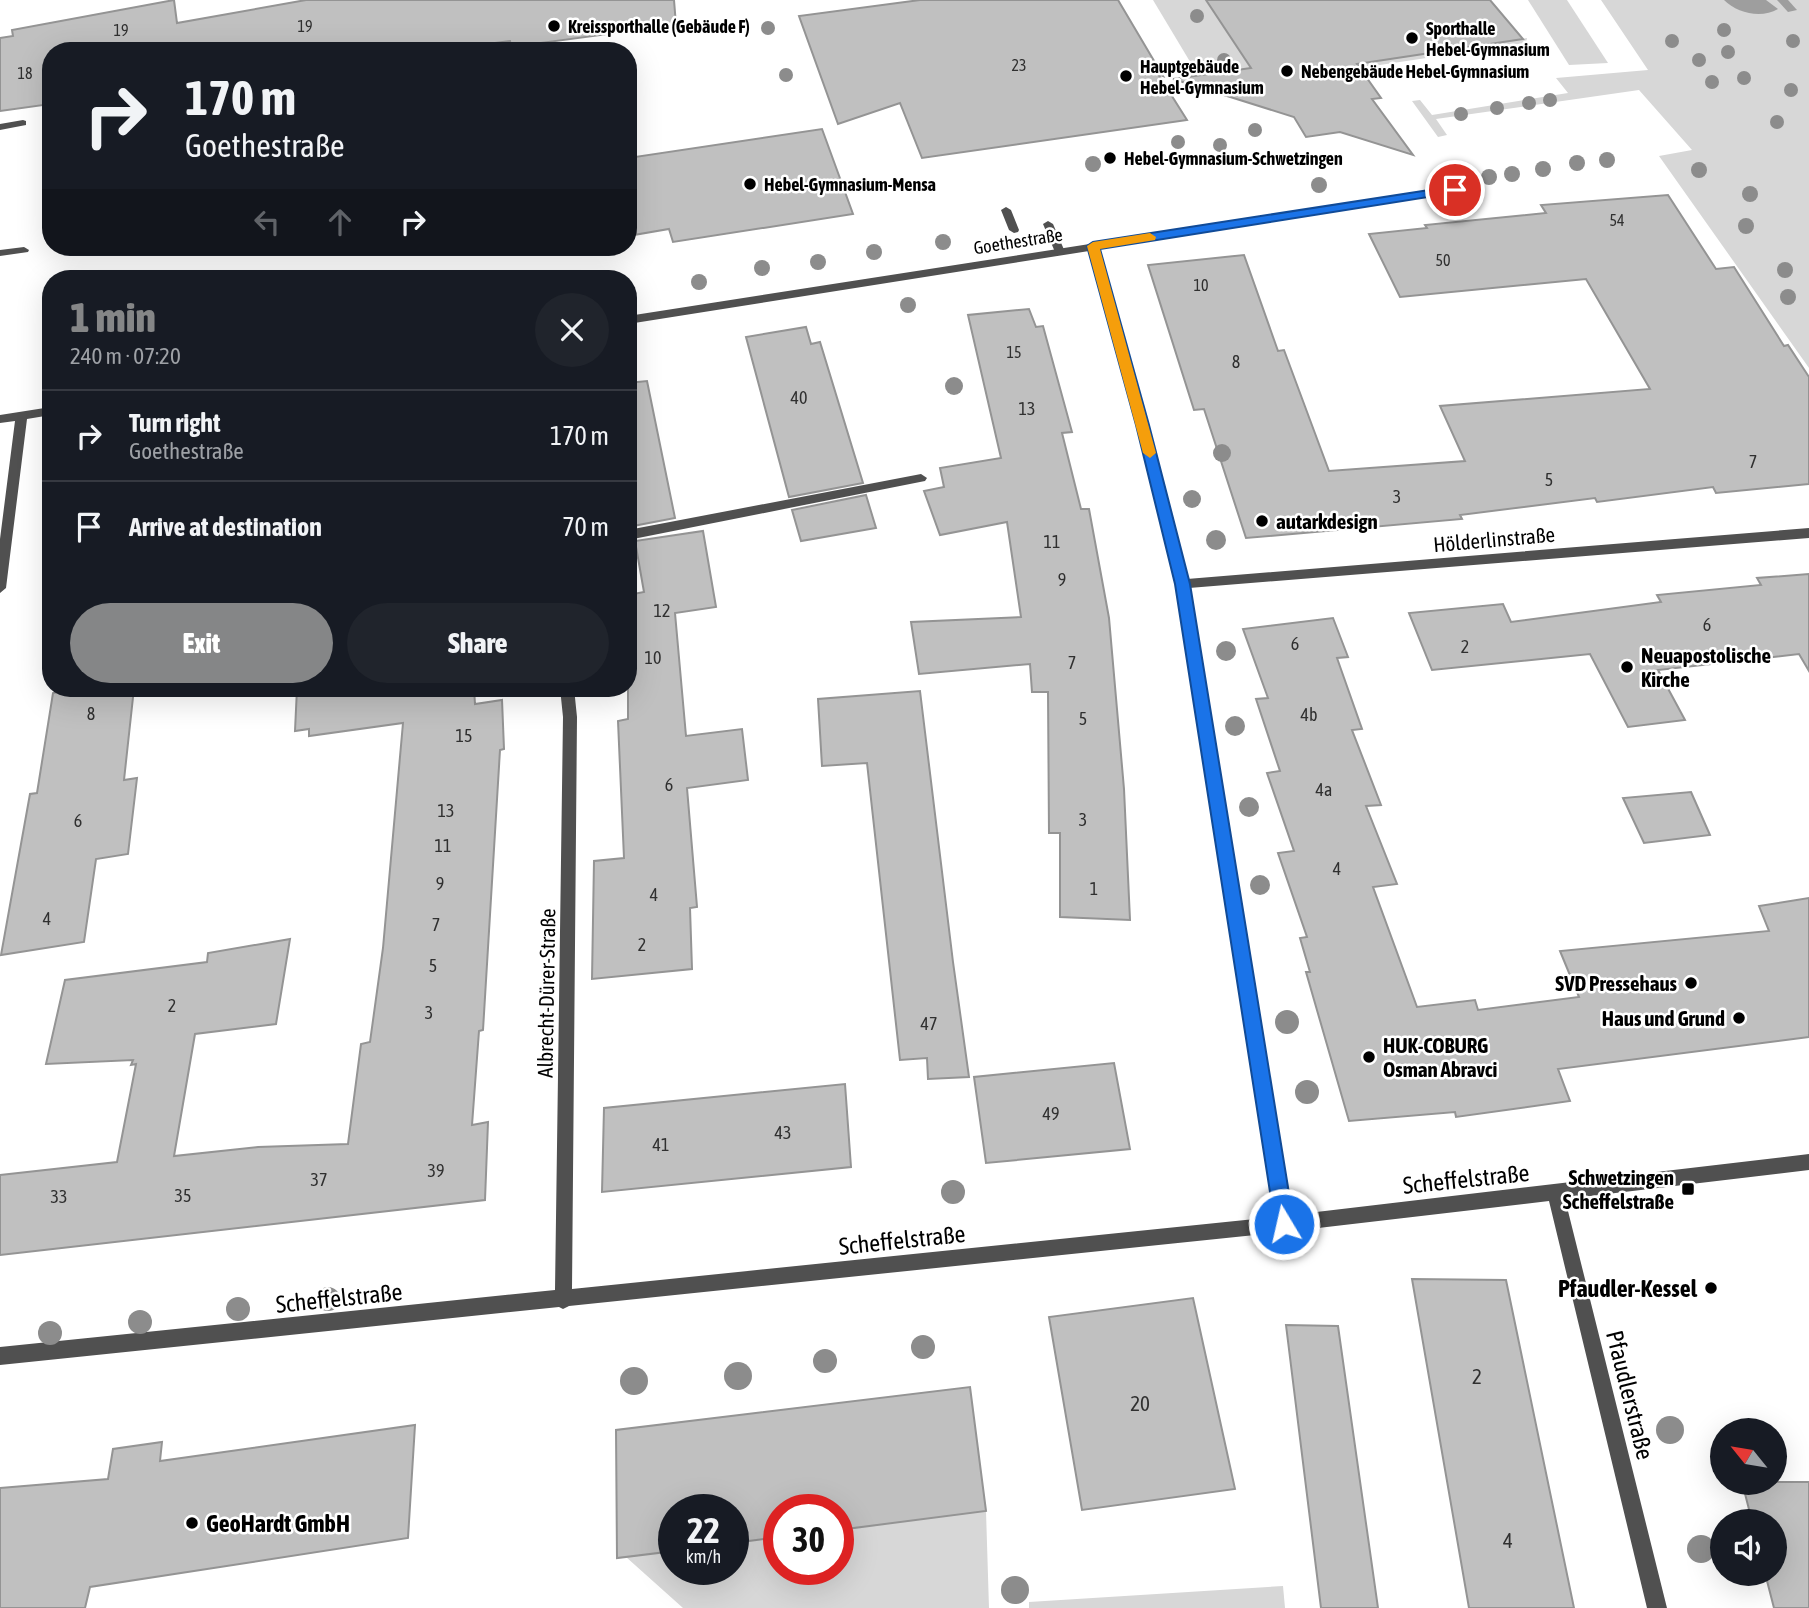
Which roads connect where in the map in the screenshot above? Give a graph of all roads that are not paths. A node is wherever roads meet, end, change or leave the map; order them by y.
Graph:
1 (23, 123) dead end
2 (0, 127) edge
3 (1455, 190) dead end
4 (1006, 211) dead end
5 (1048, 224) dead end
6 (1014, 230) dead end
7 (1093, 246) junction
8 (24, 250) dead end
9 (1060, 252) junction
10 (0, 253) edge
11 (637, 319) edge
12 (42, 412) edge
13 (22, 415) junction
14 (0, 419) edge
15 (921, 478) dead end
16 (637, 533) edge
17 (1809, 533) edge
18 (1182, 584) junction
19 (0, 588) edge
20 (568, 697) edge
21 (1809, 1162) edge
22 (1556, 1194) junction
23 (1284, 1224) junction
24 (563, 1300) junction
25 (0, 1356) edge
26 (1657, 1608) edge

1 - 2 street
3 - 7 street, Goethestraße
4 - 6 street
5 - 9 street
7 - 9 street, Goethestraße
7 - 18 street
8 - 10 street
9 - 11 street, Goethestraße
12 - 13 street
13 - 14 street
13 - 19 street
15 - 16 street
17 - 18 street, Hölderlinstraße
18 - 23 street
20 - 24 street, Albrecht-Dürer-Straße
21 - 22 street, Scheffelstraße
22 - 23 street, Scheffelstraße
22 - 26 street, Pfaudlerstraße
23 - 24 street, Scheffelstraße
24 - 25 street, Scheffelstraße

